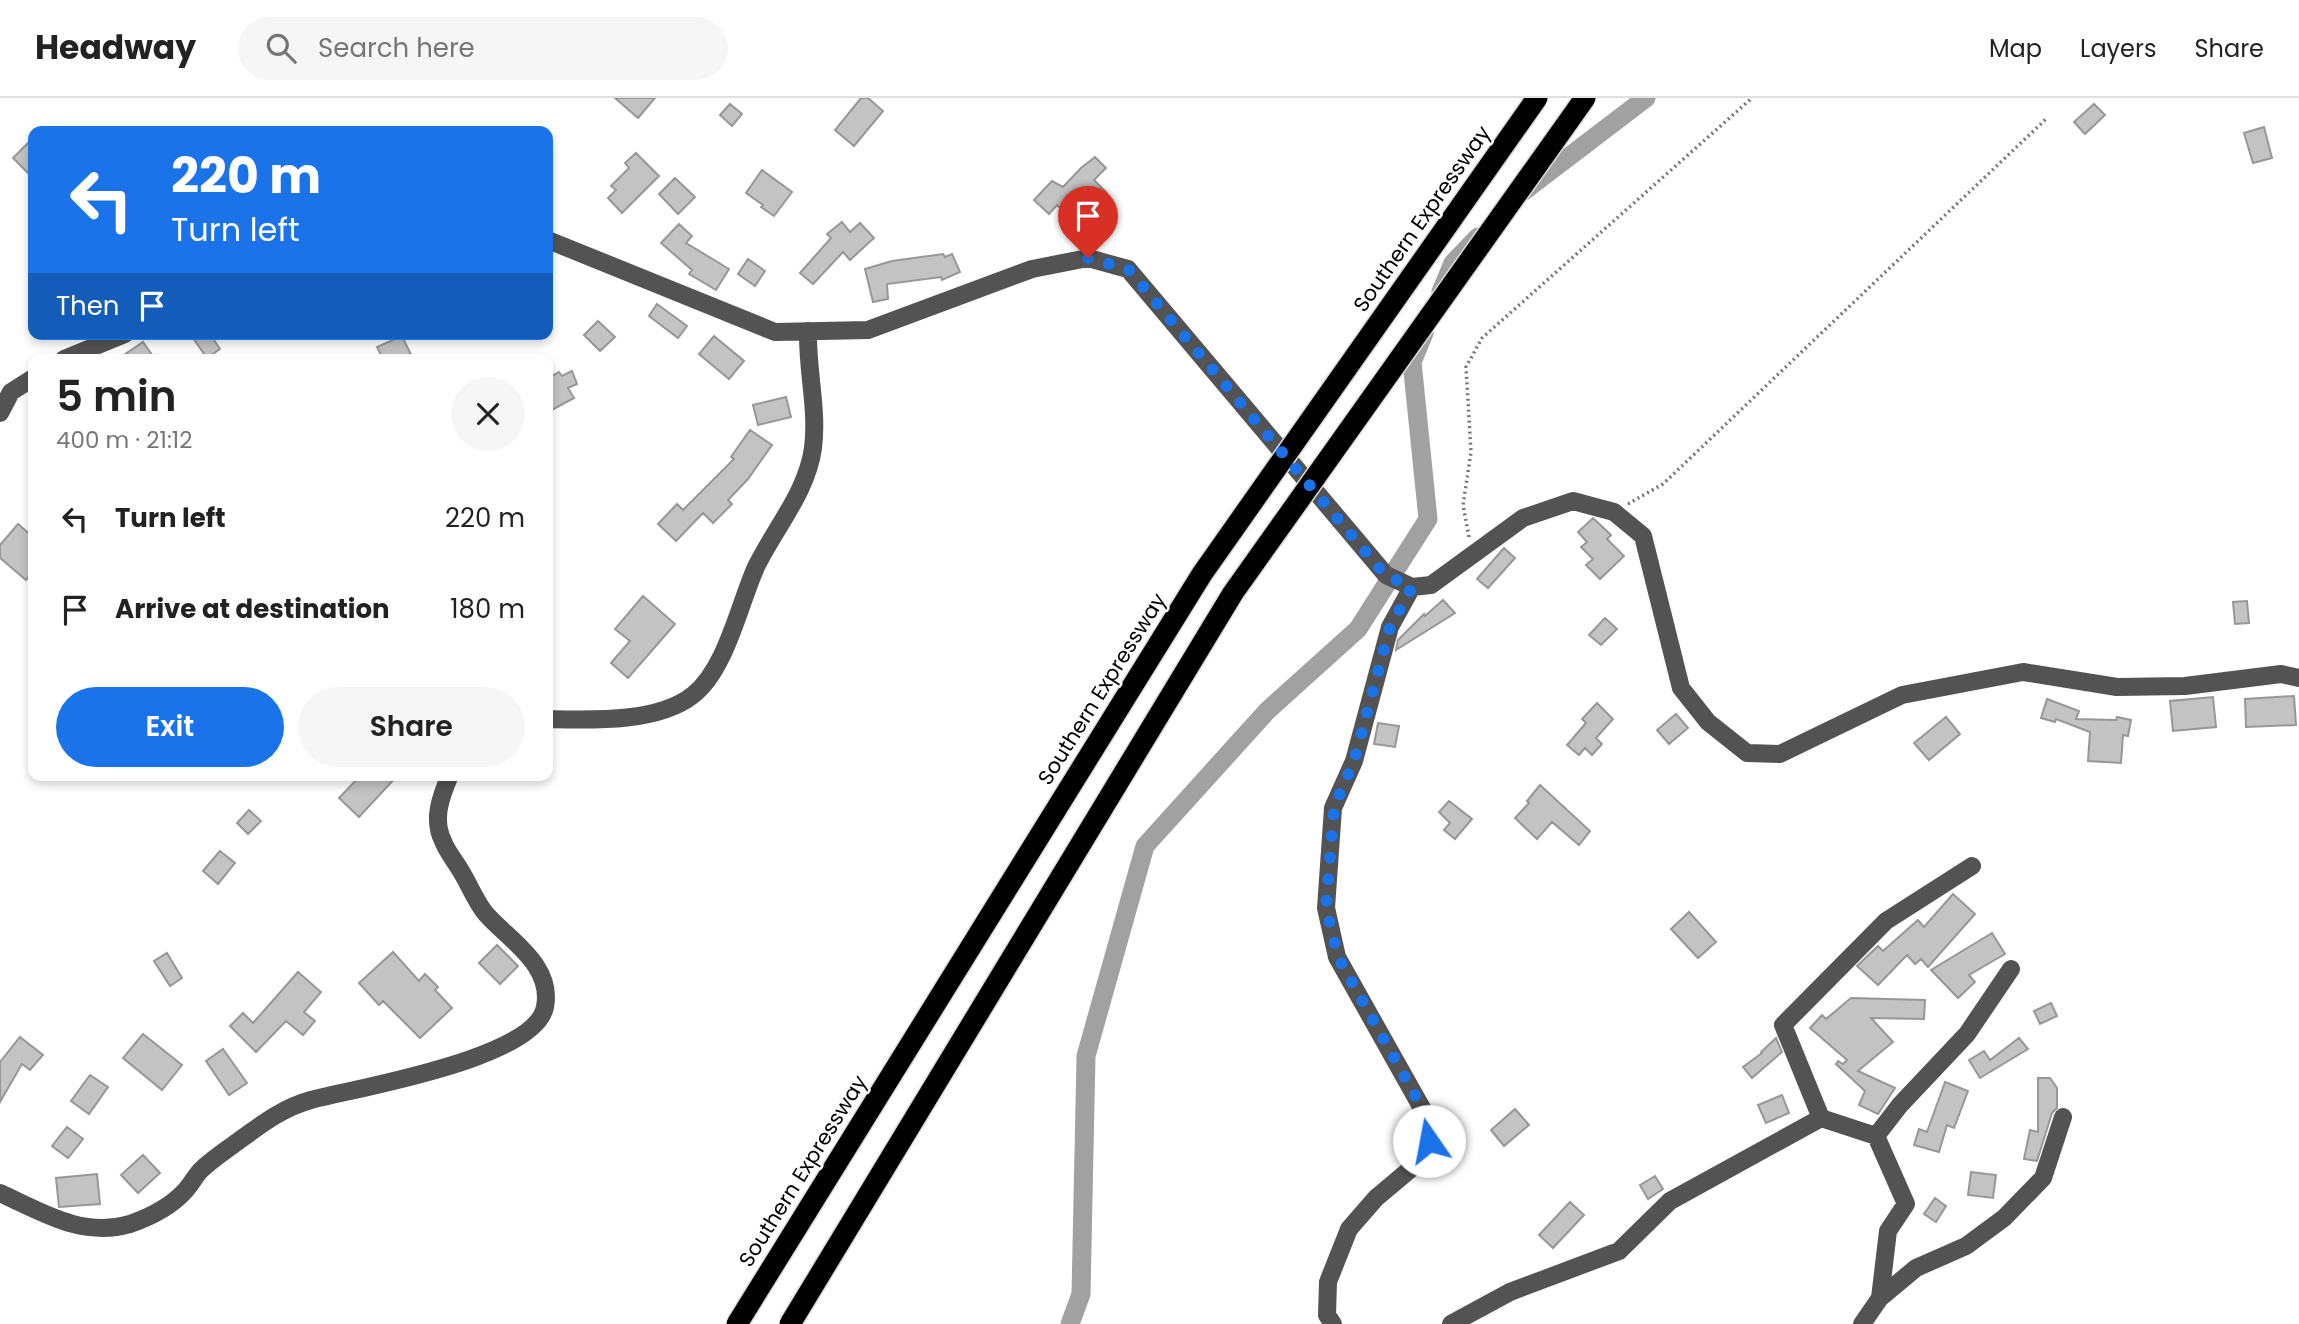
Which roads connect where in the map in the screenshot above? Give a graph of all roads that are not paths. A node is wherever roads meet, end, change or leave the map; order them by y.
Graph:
1 (1537, 98) edge
2 (1585, 98) edge
3 (553, 242) edge
4 (808, 331) junction
5 (110, 340) edge
6 (76, 354) edge
7 (28, 381) edge
8 (0, 413) edge
9 (1408, 586) junction
10 (2299, 678) edge
11 (553, 719) edge
12 (448, 781) edge
13 (1972, 866) dead end
14 (2011, 969) dead end
15 (2063, 1117) dead end
16 (1821, 1118) junction
17 (1876, 1136) junction
18 (0, 1192) edge
19 (1880, 1298) junction
20 (737, 1324) edge
21 (790, 1324) edge
22 (1332, 1324) edge
23 (1451, 1324) edge
24 (1862, 1324) edge

1 - 20 highway, Southern Expressway, bridge
2 - 21 highway, bridge
3 - 4 street
4 - 9 street
4 - 11 street
5 - 6 street
7 - 8 street
9 - 10 street
9 - 22 street
12 - 18 street
13 - 16 street
14 - 17 street
15 - 19 street
16 - 17 street
16 - 23 street
17 - 19 street
19 - 24 street

